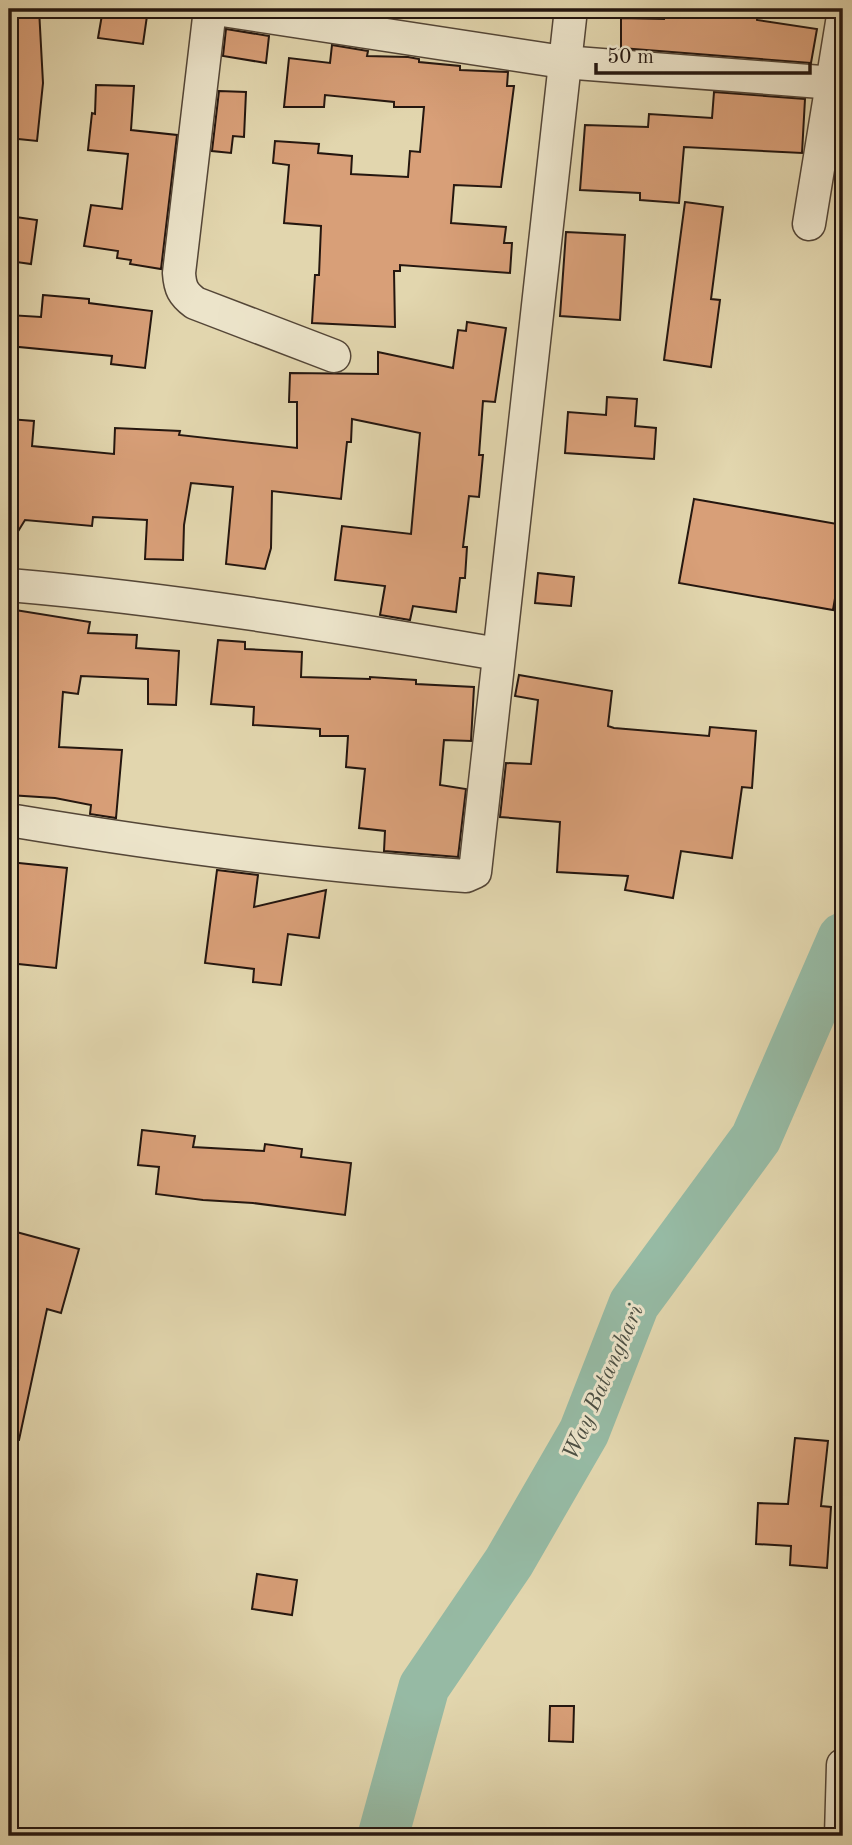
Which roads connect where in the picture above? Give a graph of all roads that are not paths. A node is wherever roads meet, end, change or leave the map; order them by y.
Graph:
1 (210, 9) edge
2 (216, 9) edge
3 (571, 9) edge
4 (843, 16) edge
5 (563, 62) junction
6 (834, 83) junction
7 (810, 224) dead end
8 (334, 356) dead end
9 (9, 584) edge
10 (498, 654) junction
11 (9, 820) edge
12 (843, 1765) edge
13 (841, 1836) edge

1 - 8 street
2 - 5 street
3 - 5 street
4 - 6 street
5 - 6 street
5 - 10 street
6 - 7 street
9 - 10 street
10 - 11 street
12 - 13 street

